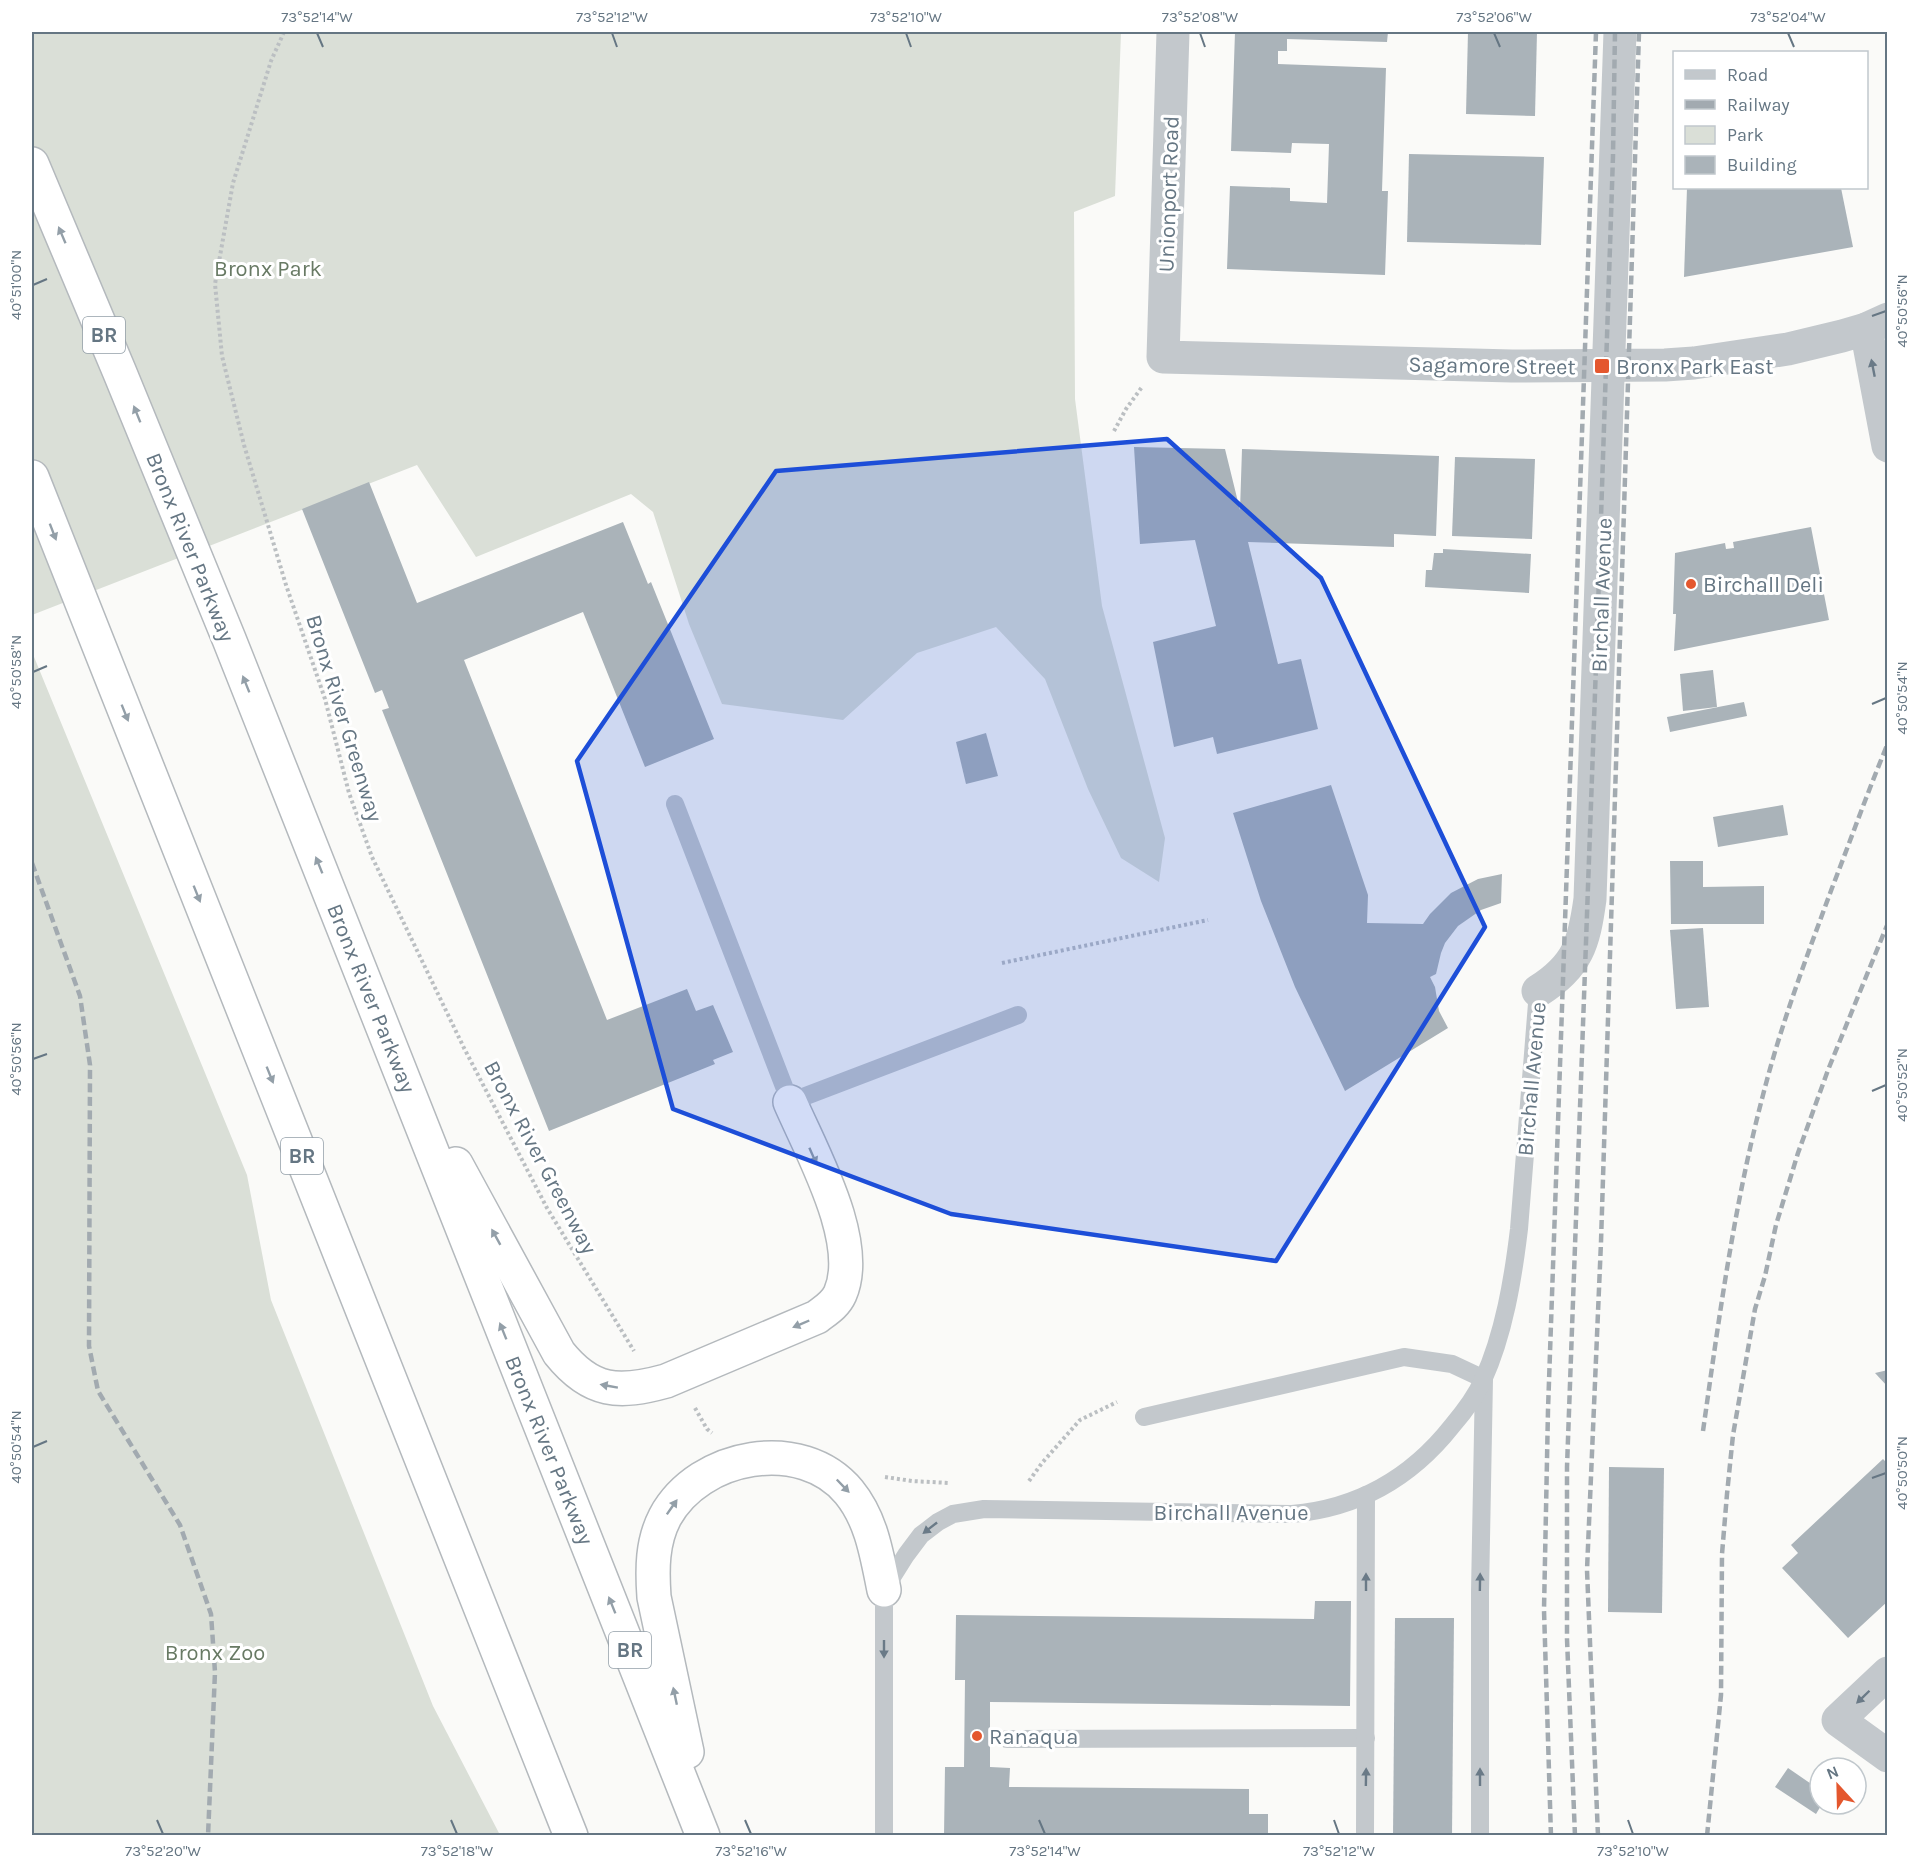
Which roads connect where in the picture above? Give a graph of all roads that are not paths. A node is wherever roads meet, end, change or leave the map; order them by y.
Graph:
1 (1173, 32) edge
2 (1620, 32) edge
3 (32, 164) edge
4 (1877, 324) edge
5 (1163, 357) joint
6 (1609, 367) junction
7 (1887, 446) edge
8 (32, 477) edge
9 (675, 804) dead end
10 (1538, 991) joint
11 (1018, 1015) dead end
12 (387, 1037) junction
13 (790, 1102) junction
14 (1484, 1379) junction
15 (1144, 1417) dead end
16 (1366, 1495) junction
17 (884, 1590) junction
18 (1887, 1673) edge
19 (1366, 1738) junction
20 (1007, 1739) dead end
21 (1887, 1755) edge
22 (572, 1836) edge
23 (704, 1836) edge
24 (884, 1836) edge
25 (1365, 1836) edge
26 (1480, 1836) edge

1 - 5 street, Unionport Road
2 - 6 street, Birchall Avenue
12 -> 3 highway, Bronx River Parkway / BR
4 - 6 street, Sagamore Street
7 -> 4 street
5 - 6 street, Sagamore Street
6 - 10 street, Birchall Avenue
8 -> 22 highway, BR
9 - 13 lane
10 - 14 lane, Birchall Avenue
11 - 13 lane
13 -> 12 highway
23 -> 12 highway, Bronx River Parkway / BR
14 - 15 lane
14 - 16 lane, Birchall Avenue
26 -> 14 lane
16 -> 17 lane, Birchall Avenue
19 -> 16 lane
23 -> 17 highway
17 -> 24 lane
18 -> 21 street
19 - 20 lane
25 -> 19 lane

